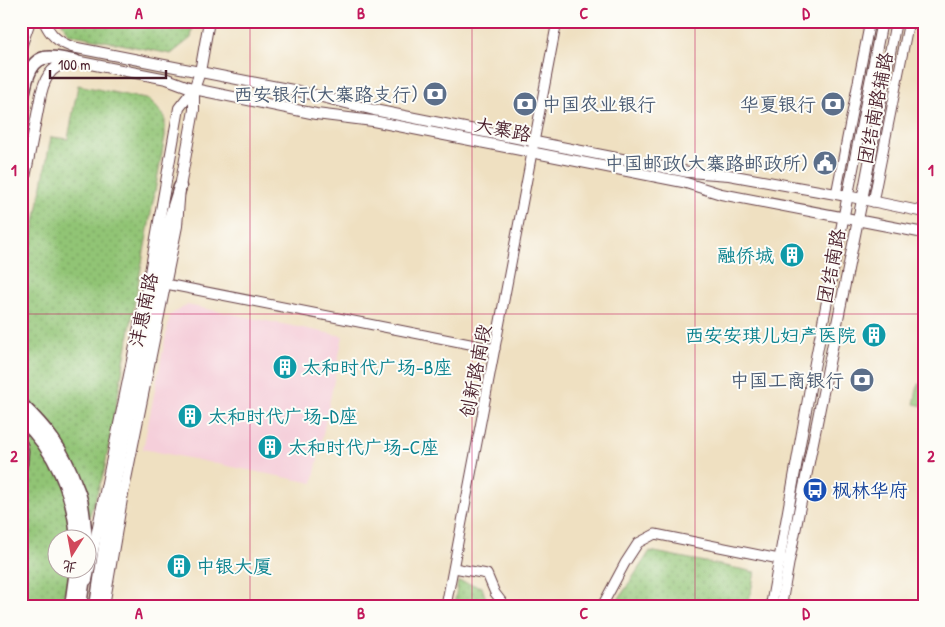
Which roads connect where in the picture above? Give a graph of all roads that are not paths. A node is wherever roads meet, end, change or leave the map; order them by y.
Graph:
1 (30, 21) edge
2 (44, 21) edge
3 (209, 21) edge
4 (557, 21) edge
5 (870, 21) edge
6 (882, 21) edge
7 (896, 21) edge
8 (909, 21) edge
9 (21, 47) edge
10 (76, 62) junction
11 (200, 72) junction
12 (194, 89) junction
13 (21, 106) edge
14 (535, 141) junction
15 (532, 152) junction
16 (180, 187) joint
17 (836, 194) junction
18 (847, 196) junction
19 (21, 198) edge
20 (862, 200) junction
21 (873, 202) junction
22 (924, 212) edge
23 (843, 218) junction
24 (858, 221) junction
25 (924, 233) edge
26 (161, 282) junction
27 (495, 349) junction
28 (21, 404) edge
29 (21, 419) edge
30 (21, 445) edge
31 (21, 464) edge
32 (76, 530) edge
33 (85, 530) edge
34 (785, 560) junction
35 (454, 568) junction
36 (75, 580) edge
37 (84, 580) edge
38 (82, 604) edge
39 (71, 606) edge
40 (96, 606) edge
41 (104, 606) edge
42 (446, 606) edge
43 (505, 606) edge
44 (602, 606) edge
45 (771, 606) edge
46 (781, 606) edge

1 - 9 main road
2 - 11 main road, 大寨路
3 - 11 main road
4 - 14 street, 创新路南段
5 - 17 street, 团结南路辅路
6 - 18 main road, 团结南路
7 - 20 main road, 团结南路
8 - 21 street, 团结南路辅路
10 - 12 main road, 大寨路
10 - 13 highway
10 - 19 main road
11 - 12 main road
11 - 14 main road, 大寨路
12 - 15 main road, 大寨路
12 - 16 main road
12 - 38 main road
14 - 15 street, 创新路南段
14 - 17 main road, 大寨路
15 - 23 main road, 大寨路
15 - 27 street, 创新路南段
16 - 26 highway
17 - 18 main road, 大寨路
18 - 20 main road, 大寨路
18 - 23 main road, 团结南路
20 - 21 main road, 大寨路
20 - 24 main road, 团结南路
21 - 22 main road, 大寨路
23 - 24 main road, 大寨路
23 - 34 main road, 团结南路
24 - 25 main road, 大寨路
24 - 34 main road, 团结南路
26 - 27 street
26 - 40 highway
26 - 41 main road, 沣惠南路
27 - 35 street, 创新路南段
28 - 33 highway
29 - 32 highway
30 - 31 highway
34 - 44 street
34 - 45 main road, 团结南路
34 - 46 main road, 团结南路
35 - 42 street, 创新路南段
35 - 43 street
36 - 39 highway
37 - 38 highway

